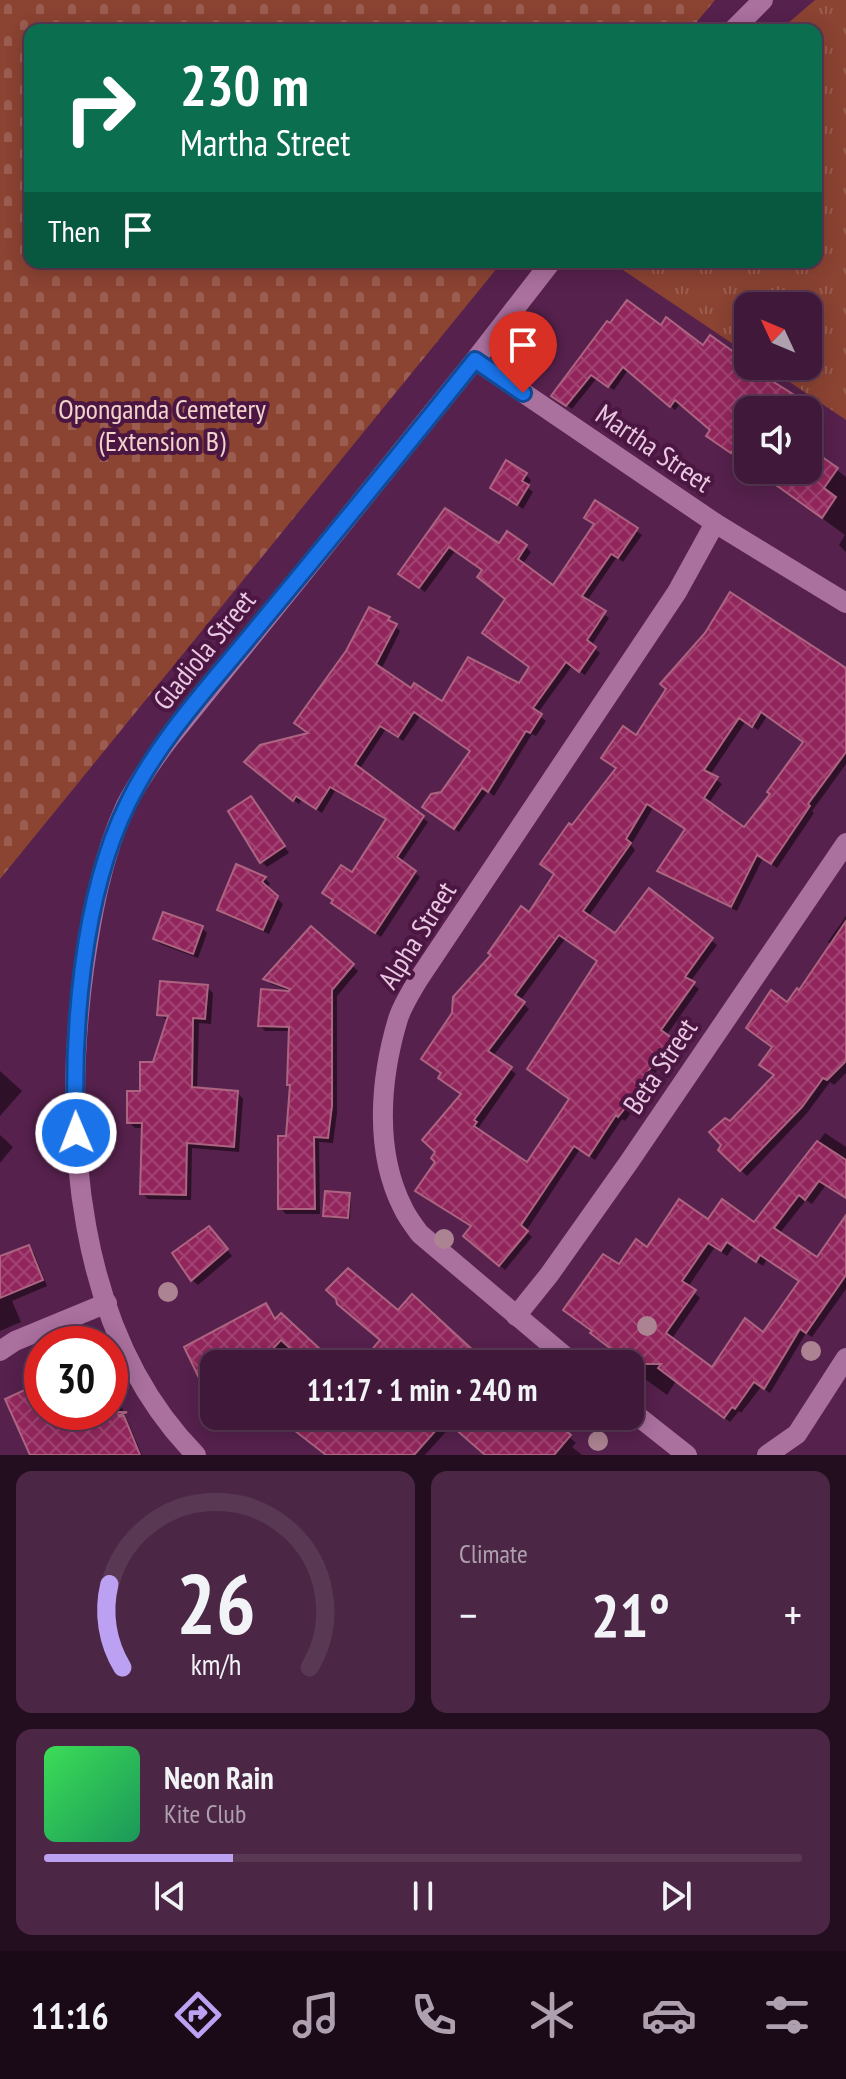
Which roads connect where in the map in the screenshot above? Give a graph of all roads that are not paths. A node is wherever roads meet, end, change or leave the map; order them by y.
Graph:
1 (763, 0) edge
2 (739, 24) edge
3 (546, 268) edge
4 (475, 360) junction
5 (715, 523) junction
6 (846, 603) edge
7 (846, 843) edge
8 (107, 1303) junction
9 (516, 1316) junction
10 (557, 1350) edge
11 (0, 1351) edge
12 (846, 1358) edge
13 (644, 1421) edge
14 (196, 1455) edge
15 (687, 1455) edge
16 (767, 1455) edge

1 - 2 street
3 - 4 street, Gladiola Street
4 - 5 street, Martha Street
4 - 8 street, Gladiola Street
5 - 6 street, Martha Street
5 - 9 street, Alpha Street
7 - 9 street, Beta Street
8 - 11 street
8 - 14 street, Gladiola Street
9 - 10 street, Alpha Street
12 - 16 street
13 - 15 street

